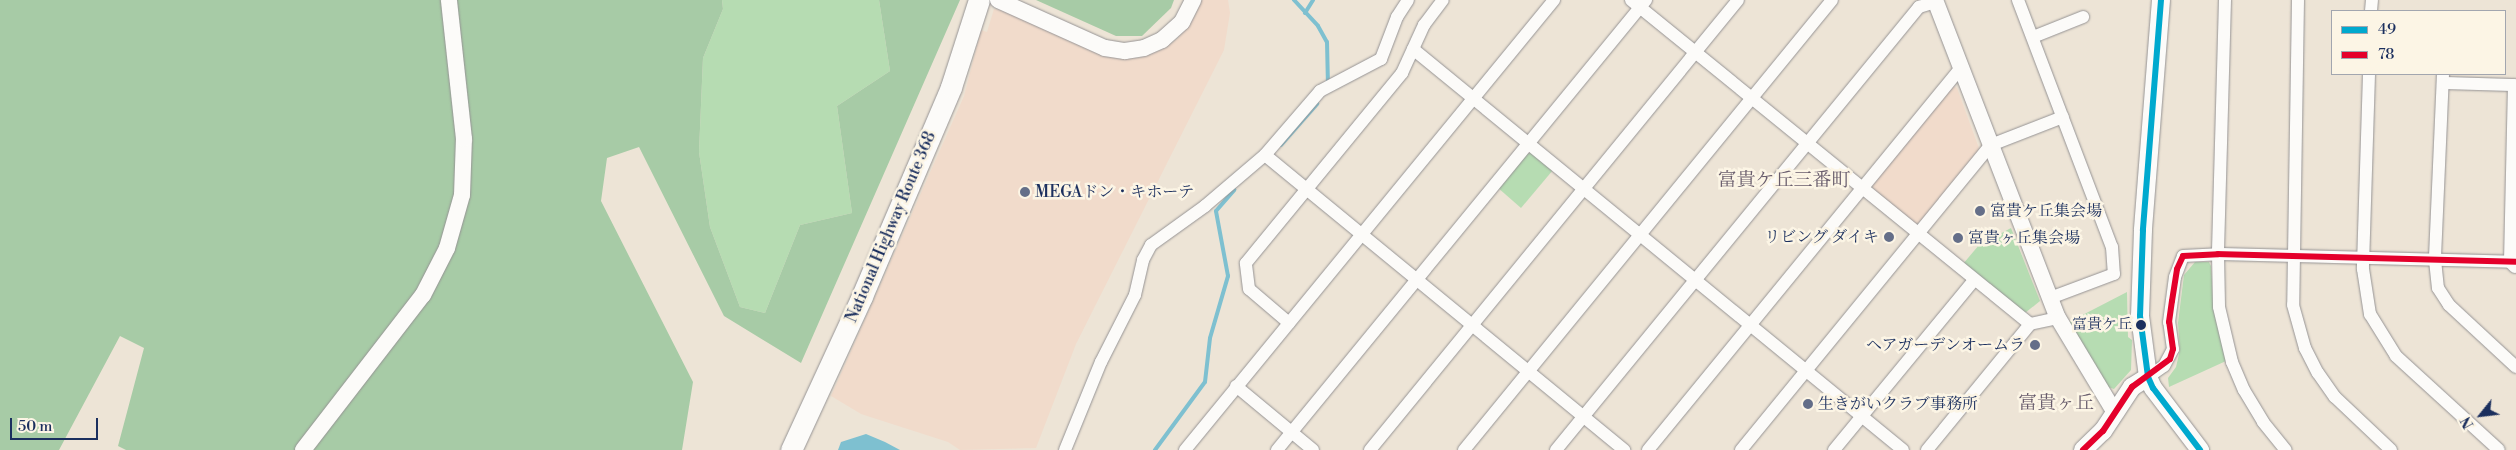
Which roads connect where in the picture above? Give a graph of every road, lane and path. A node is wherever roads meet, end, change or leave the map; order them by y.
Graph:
1 (449, 0) edge
2 (979, 0) edge
3 (998, 0) edge
4 (1193, 0) edge
5 (1408, 0) edge
6 (1443, 0) edge
7 (1554, 0) edge
8 (1738, 0) edge
9 (1832, 0) edge
10 (2018, 0) edge
11 (2161, 0) edge
12 (2225, 0) edge
13 (2298, 0) edge
14 (1935, 1) edge
15 (1639, 2) edge
16 (1915, 4) edge
17 (2083, 17) dead end
18 (2033, 37) junction
19 (1413, 49) junction
20 (1696, 52) junction
21 (1961, 68) junction
22 (2370, 75) edge
23 (2443, 78) edge
24 (2515, 85) edge
25 (1473, 98) junction
26 (1752, 98) junction
27 (2063, 118) junction
28 (1528, 142) junction
29 (1807, 143) junction
30 (1991, 145) junction
31 (1269, 158) junction
32 (1862, 188) junction
33 (1306, 189) junction
34 (1584, 189) junction
35 (1640, 234) junction
36 (1918, 234) junction
37 (1362, 235) junction
38 (2218, 254) junction
39 (2291, 256) junction
40 (2364, 257) junction
41 (2436, 260) junction
42 (2514, 264) edge
43 (1416, 279) junction
44 (1695, 280) junction
45 (1974, 280) junction
46 (2050, 298) junction
47 (2058, 318) junction
48 (1289, 323) junction
49 (2030, 324) junction
50 (1472, 325) junction
51 (1750, 325) junction
52 (2516, 367) edge
53 (1806, 370) junction
54 (1528, 371) junction
55 (2148, 377) junction
56 (1236, 386) junction
57 (2115, 414) junction
58 (1584, 416) junction
59 (1862, 417) junction
60 (1291, 432) junction
61 (303, 450) edge
62 (791, 450) edge
63 (1066, 450) edge
64 (1185, 450) edge
65 (1277, 450) edge
66 (1313, 450) edge
67 (1370, 450) edge
68 (1464, 450) edge
69 (1556, 450) edge
70 (1624, 450) edge
71 (1648, 450) edge
72 (1741, 450) edge
73 (1834, 450) edge
74 (1903, 450) edge
75 (1927, 450) edge
76 (2083, 450) edge
77 (2200, 450) edge
78 (2286, 450) edge
79 (2390, 450) edge
80 (2499, 450) edge

1 - 61 street
2 - 62 highway, National Highway Route 368
3 - 4 street
5 - 31 street
6 - 19 street
7 - 25 street
8 - 20 street
9 - 26 street
10 - 18 street
11 - 55 main road
12 - 38 street
13 - 39 street
14 - 16 street
14 - 21 street
15 - 20 street
15 - 28 street
16 - 29 street
17 - 18 street
18 - 27 street
19 - 25 street
19 - 33 street
20 - 26 street
20 - 34 street
21 - 30 street
21 - 32 street
22 - 40 street
23 - 24 street
23 - 41 street
24 - 42 street
25 - 28 street
25 - 37 street
26 - 29 street
26 - 35 street
27 - 30 street
27 - 46 street
28 - 34 street
28 - 43 street
29 - 32 street
29 - 44 street
30 - 36 street
30 - 46 street
31 - 33 street
31 - 63 street
32 - 36 street
32 - 51 street
33 - 37 street
33 - 48 street
34 - 35 street
34 - 50 street
35 - 44 street
35 - 54 street
36 - 45 street
36 - 53 street
37 - 43 street
37 - 48 street
38 - 39 street
38 - 55 street
38 - 78 street
39 - 40 street
39 - 79 street
40 - 41 street
40 - 80 street
41 - 42 street
41 - 52 street
43 - 50 street
43 - 60 street
44 - 51 street
44 - 58 street
45 - 49 street
45 - 59 street
46 - 47 street
47 - 49 street
47 - 57 street
48 - 56 street
49 - 75 street
50 - 54 street
50 - 67 street
51 - 53 street
51 - 71 street
53 - 59 street
53 - 72 street
54 - 58 street
54 - 68 street
55 - 57 main road
55 - 77 main road
56 - 60 street
56 - 64 street
57 - 76 main road
58 - 69 street
58 - 70 street
59 - 73 street
59 - 74 street
60 - 65 street
60 - 66 street

